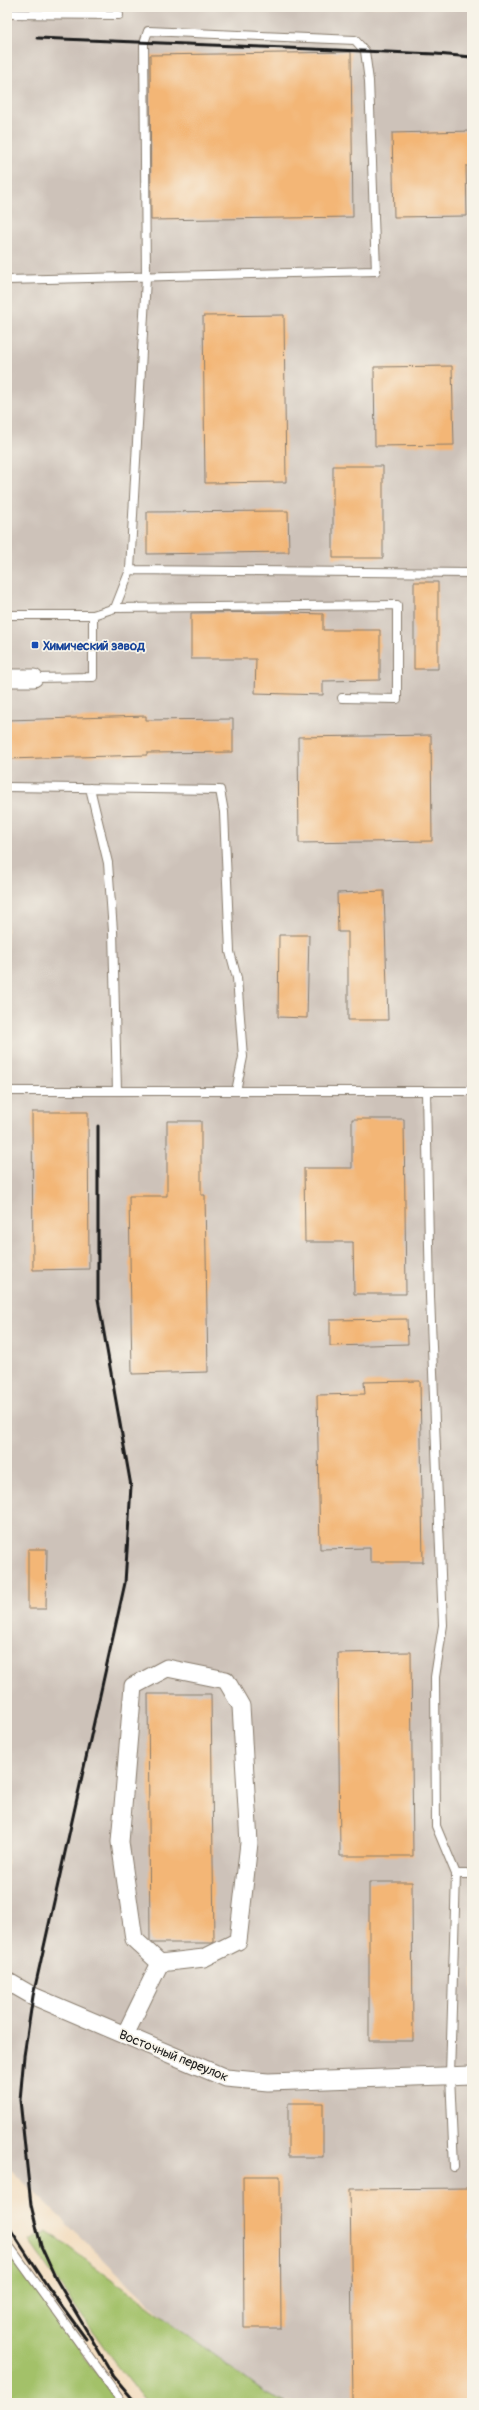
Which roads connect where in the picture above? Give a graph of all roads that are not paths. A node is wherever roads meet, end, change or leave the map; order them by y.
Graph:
1 (7, 14) edge
2 (119, 15) dead end
3 (146, 278) junction
4 (7, 280) edge
5 (130, 570) junction
6 (472, 573) edge
7 (115, 608) junction
8 (7, 615) edge
9 (93, 615) junction
10 (7, 678) edge
11 (34, 678) joint
12 (342, 698) dead end
13 (7, 787) edge
14 (90, 788) junction
15 (7, 1091) edge
16 (117, 1091) junction
17 (236, 1091) junction
18 (426, 1091) junction
19 (472, 1091) edge
20 (456, 1874) junction
21 (472, 1874) edge
22 (160, 1963) junction
23 (7, 1981) edge
24 (125, 2035) junction
25 (450, 2075) junction
26 (472, 2075) edge
27 (454, 2167) dead end
28 (7, 2243) edge
29 (123, 2403) edge

1 - 2 lane
3 - 3 lane
3 - 4 lane
3 - 5 lane
5 - 6 lane
5 - 7 lane
7 - 9 lane
7 - 12 lane
8 - 9 lane
9 - 11 lane
10 - 11 street
13 - 14 lane
14 - 16 lane
14 - 17 lane
15 - 16 lane
16 - 17 lane
17 - 18 lane
18 - 19 lane
18 - 20 lane
20 - 21 lane
20 - 25 lane
22 - 22 street
22 - 24 street
23 - 24 street, Восточный переулок
24 - 25 street, Восточный переулок
25 - 26 street, Восточный переулок
25 - 27 lane
28 - 29 lane

